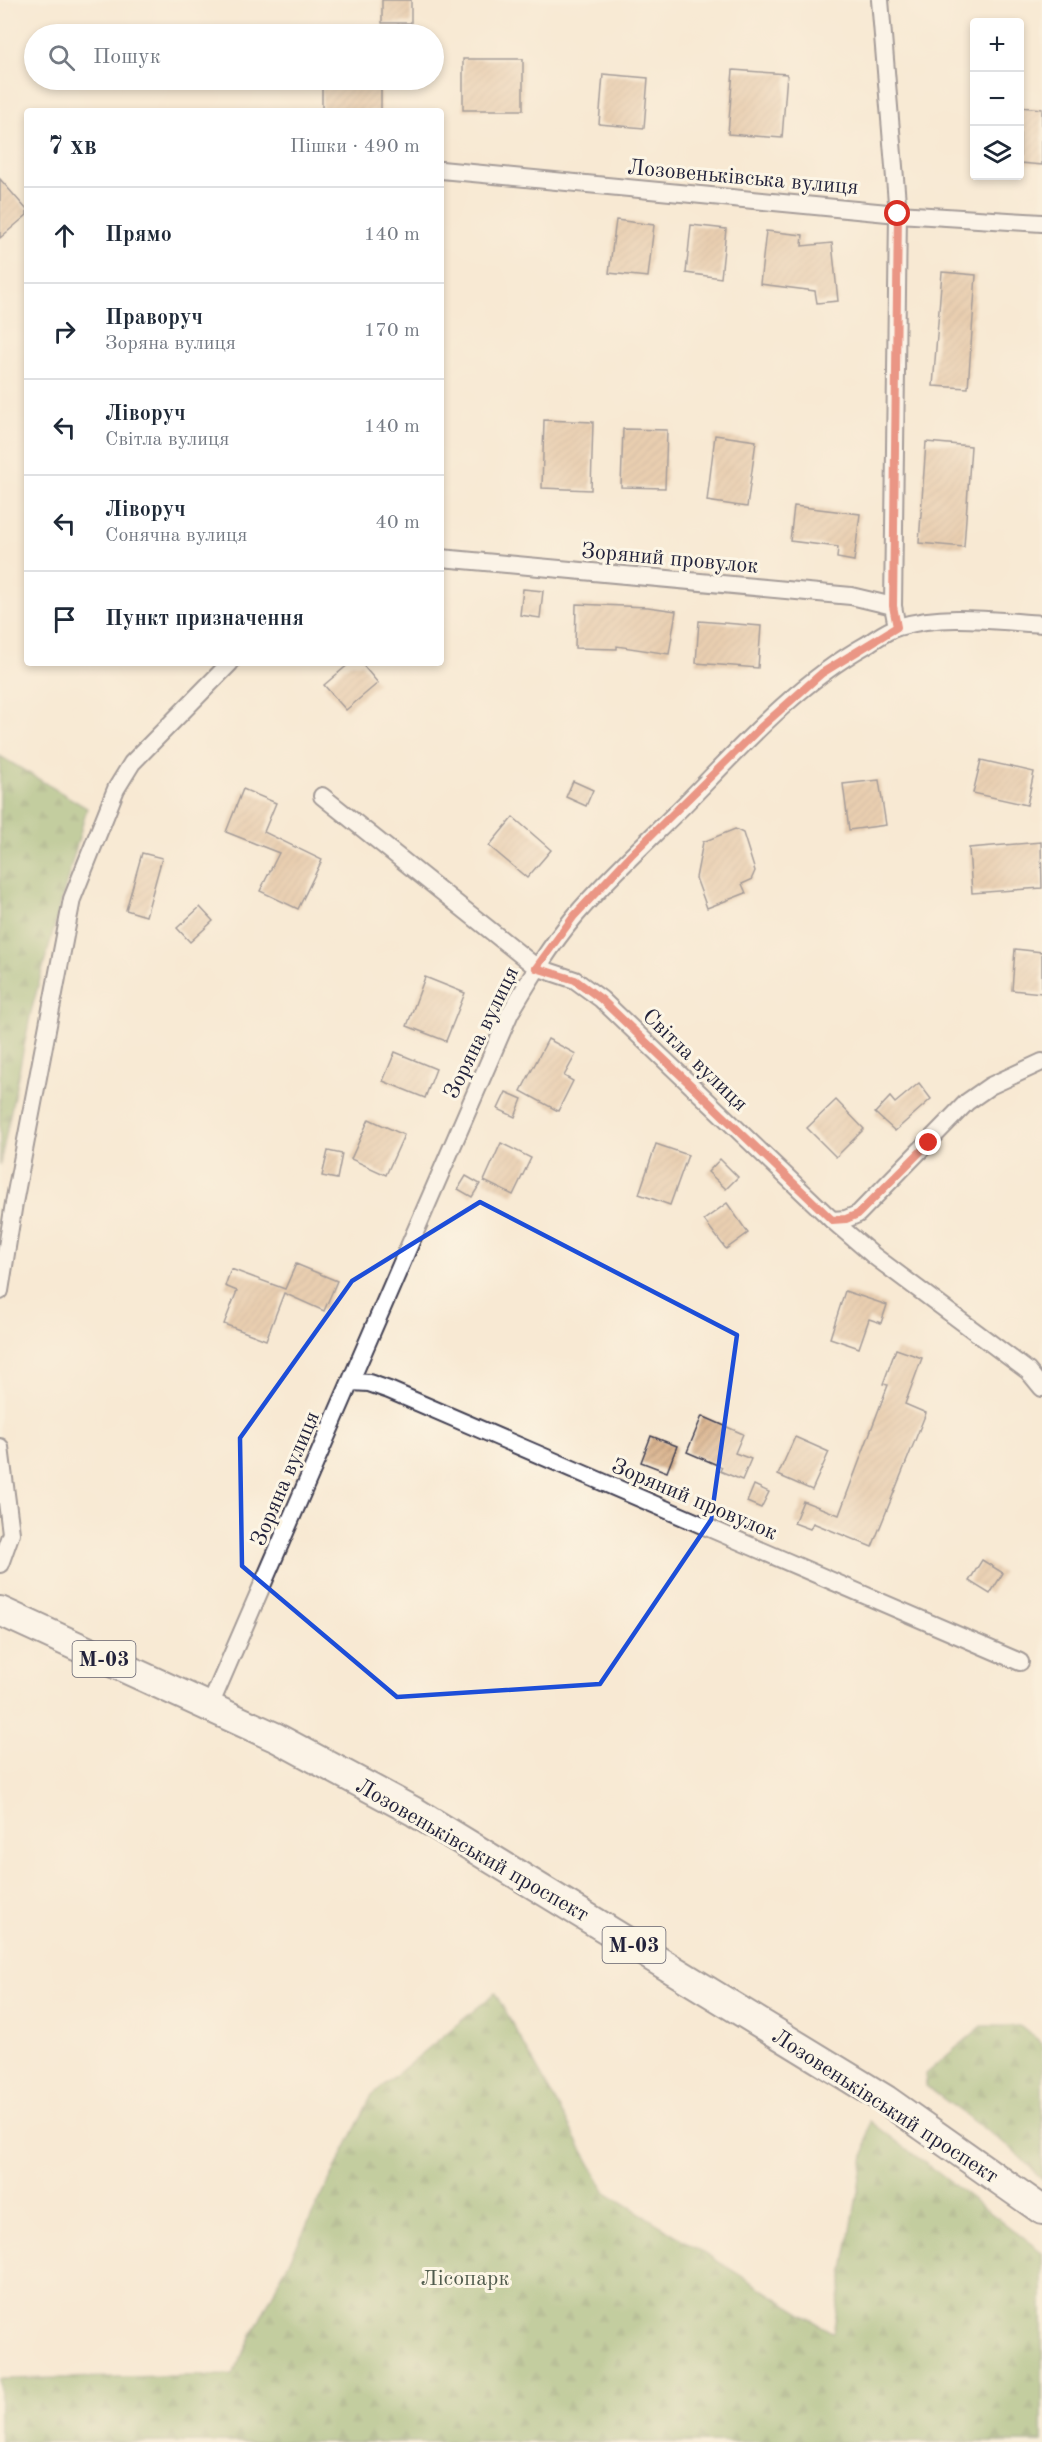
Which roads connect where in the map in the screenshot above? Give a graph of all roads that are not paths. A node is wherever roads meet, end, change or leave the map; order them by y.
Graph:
1 (880, 0) edge
2 (444, 170) edge
3 (898, 214) junction
4 (1042, 223) edge
5 (444, 558) edge
6 (893, 606) junction
7 (1042, 624) edge
8 (897, 627) junction
9 (227, 666) edge
10 (322, 796) dead end
11 (536, 968) junction
12 (1042, 1062) edge
13 (832, 1220) junction
14 (0, 1292) edge
15 (351, 1382) junction
16 (1042, 1388) edge
17 (0, 1448) edge
18 (0, 1564) edge
19 (0, 1611) edge
20 (1020, 1662) dead end
21 (209, 1708) junction
22 (1042, 2210) edge

1 - 3 street
2 - 3 street, Лозовеньківська вулиця
3 - 4 street, Лозовеньківська вулиця
3 - 6 street
5 - 6 street, Зоряний провулок
6 - 8 street
7 - 8 street, Зоряна вулиця
8 - 11 street, Зоряна вулиця
9 - 14 street
10 - 11 street, Світла вулиця
11 - 13 street, Світла вулиця
11 - 15 street, Зоряна вулиця
12 - 13 street
13 - 16 street, Світла вулиця
15 - 20 street, Зоряний провулок
15 - 21 street, Зоряна вулиця
17 - 18 street
19 - 21 highway, Лозовеньківський проспект / М-03
21 - 22 highway, Лозовеньківський проспект / М-03

